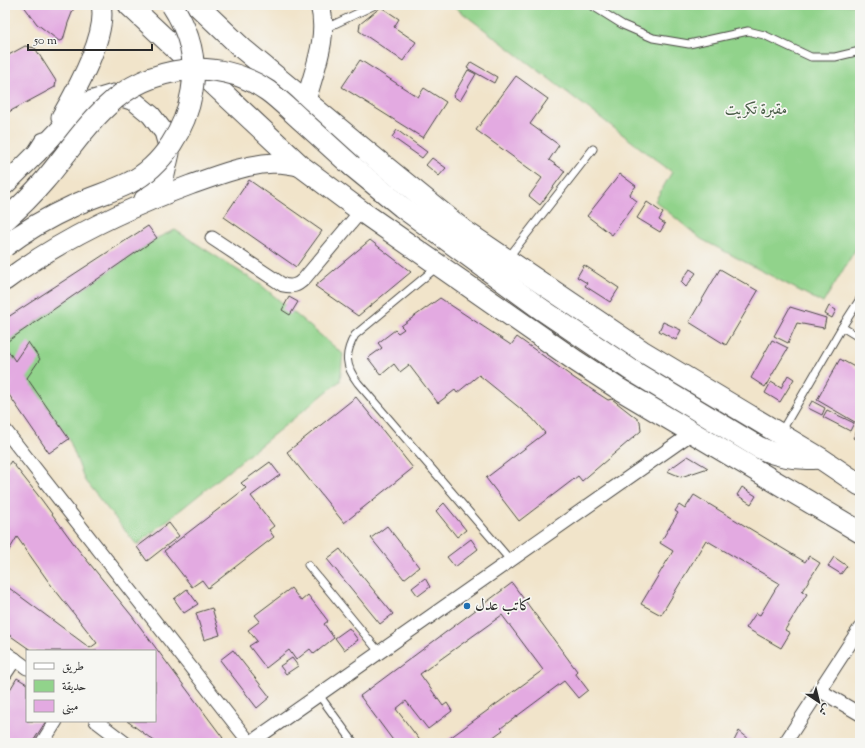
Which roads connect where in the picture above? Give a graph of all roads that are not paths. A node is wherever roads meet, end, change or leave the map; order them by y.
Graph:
1 (101, 5) edge
2 (129, 5) edge
3 (172, 5) edge
4 (197, 5) edge
5 (320, 5) edge
6 (375, 5) edge
7 (591, 5) edge
8 (323, 29) junction
9 (860, 51) edge
10 (306, 101) junction
11 (593, 149) dead end
12 (36, 153) junction
13 (302, 167) junction
14 (5, 185) edge
15 (361, 211) junction
16 (119, 214) junction
17 (5, 220) edge
18 (212, 238) dead end
19 (5, 246) edge
20 (506, 260) junction
21 (440, 265) junction
22 (5, 281) edge
23 (860, 299) edge
24 (842, 327) junction
25 (860, 338) edge
26 (5, 430) edge
27 (692, 433) junction
28 (780, 434) junction
29 (820, 458) junction
30 (860, 485) edge
31 (860, 532) edge
32 (510, 561) junction
33 (308, 565) dead end
34 (860, 628) edge
35 (380, 652) junction
36 (10, 655) edge
37 (26, 667) edge
38 (5, 674) edge
39 (819, 690) junction
40 (319, 695) junction
41 (860, 714) edge
42 (55, 722) edge
43 (97, 722) edge
44 (42, 743) edge
45 (125, 743) edge
46 (250, 743) edge
47 (354, 743) edge
48 (785, 743) edge

1 - 12 street
2 - 13 main road
3 - 19 main road, bridge
4 - 10 main road
5 - 8 street
6 - 8 lane
7 - 9 lane
8 - 10 street
10 - 20 main road
11 - 20 lane
12 - 14 street
12 - 16 street
13 - 15 main road
13 - 16 street
15 - 18 street
15 - 21 main road
16 - 22 street
17 - 29 main road, bridge
20 - 28 main road
21 - 27 main road
21 - 32 lane
23 - 24 lane
24 - 25 lane
24 - 28 lane
26 - 46 street
27 - 31 main road
27 - 32 street
28 - 29 main road
29 - 30 main road
32 - 35 street
33 - 35 lane
34 - 39 street
35 - 40 street
36 - 37 street
36 - 38 street
39 - 41 street
39 - 48 street
40 - 46 street
40 - 47 lane
42 - 44 street
43 - 45 street

